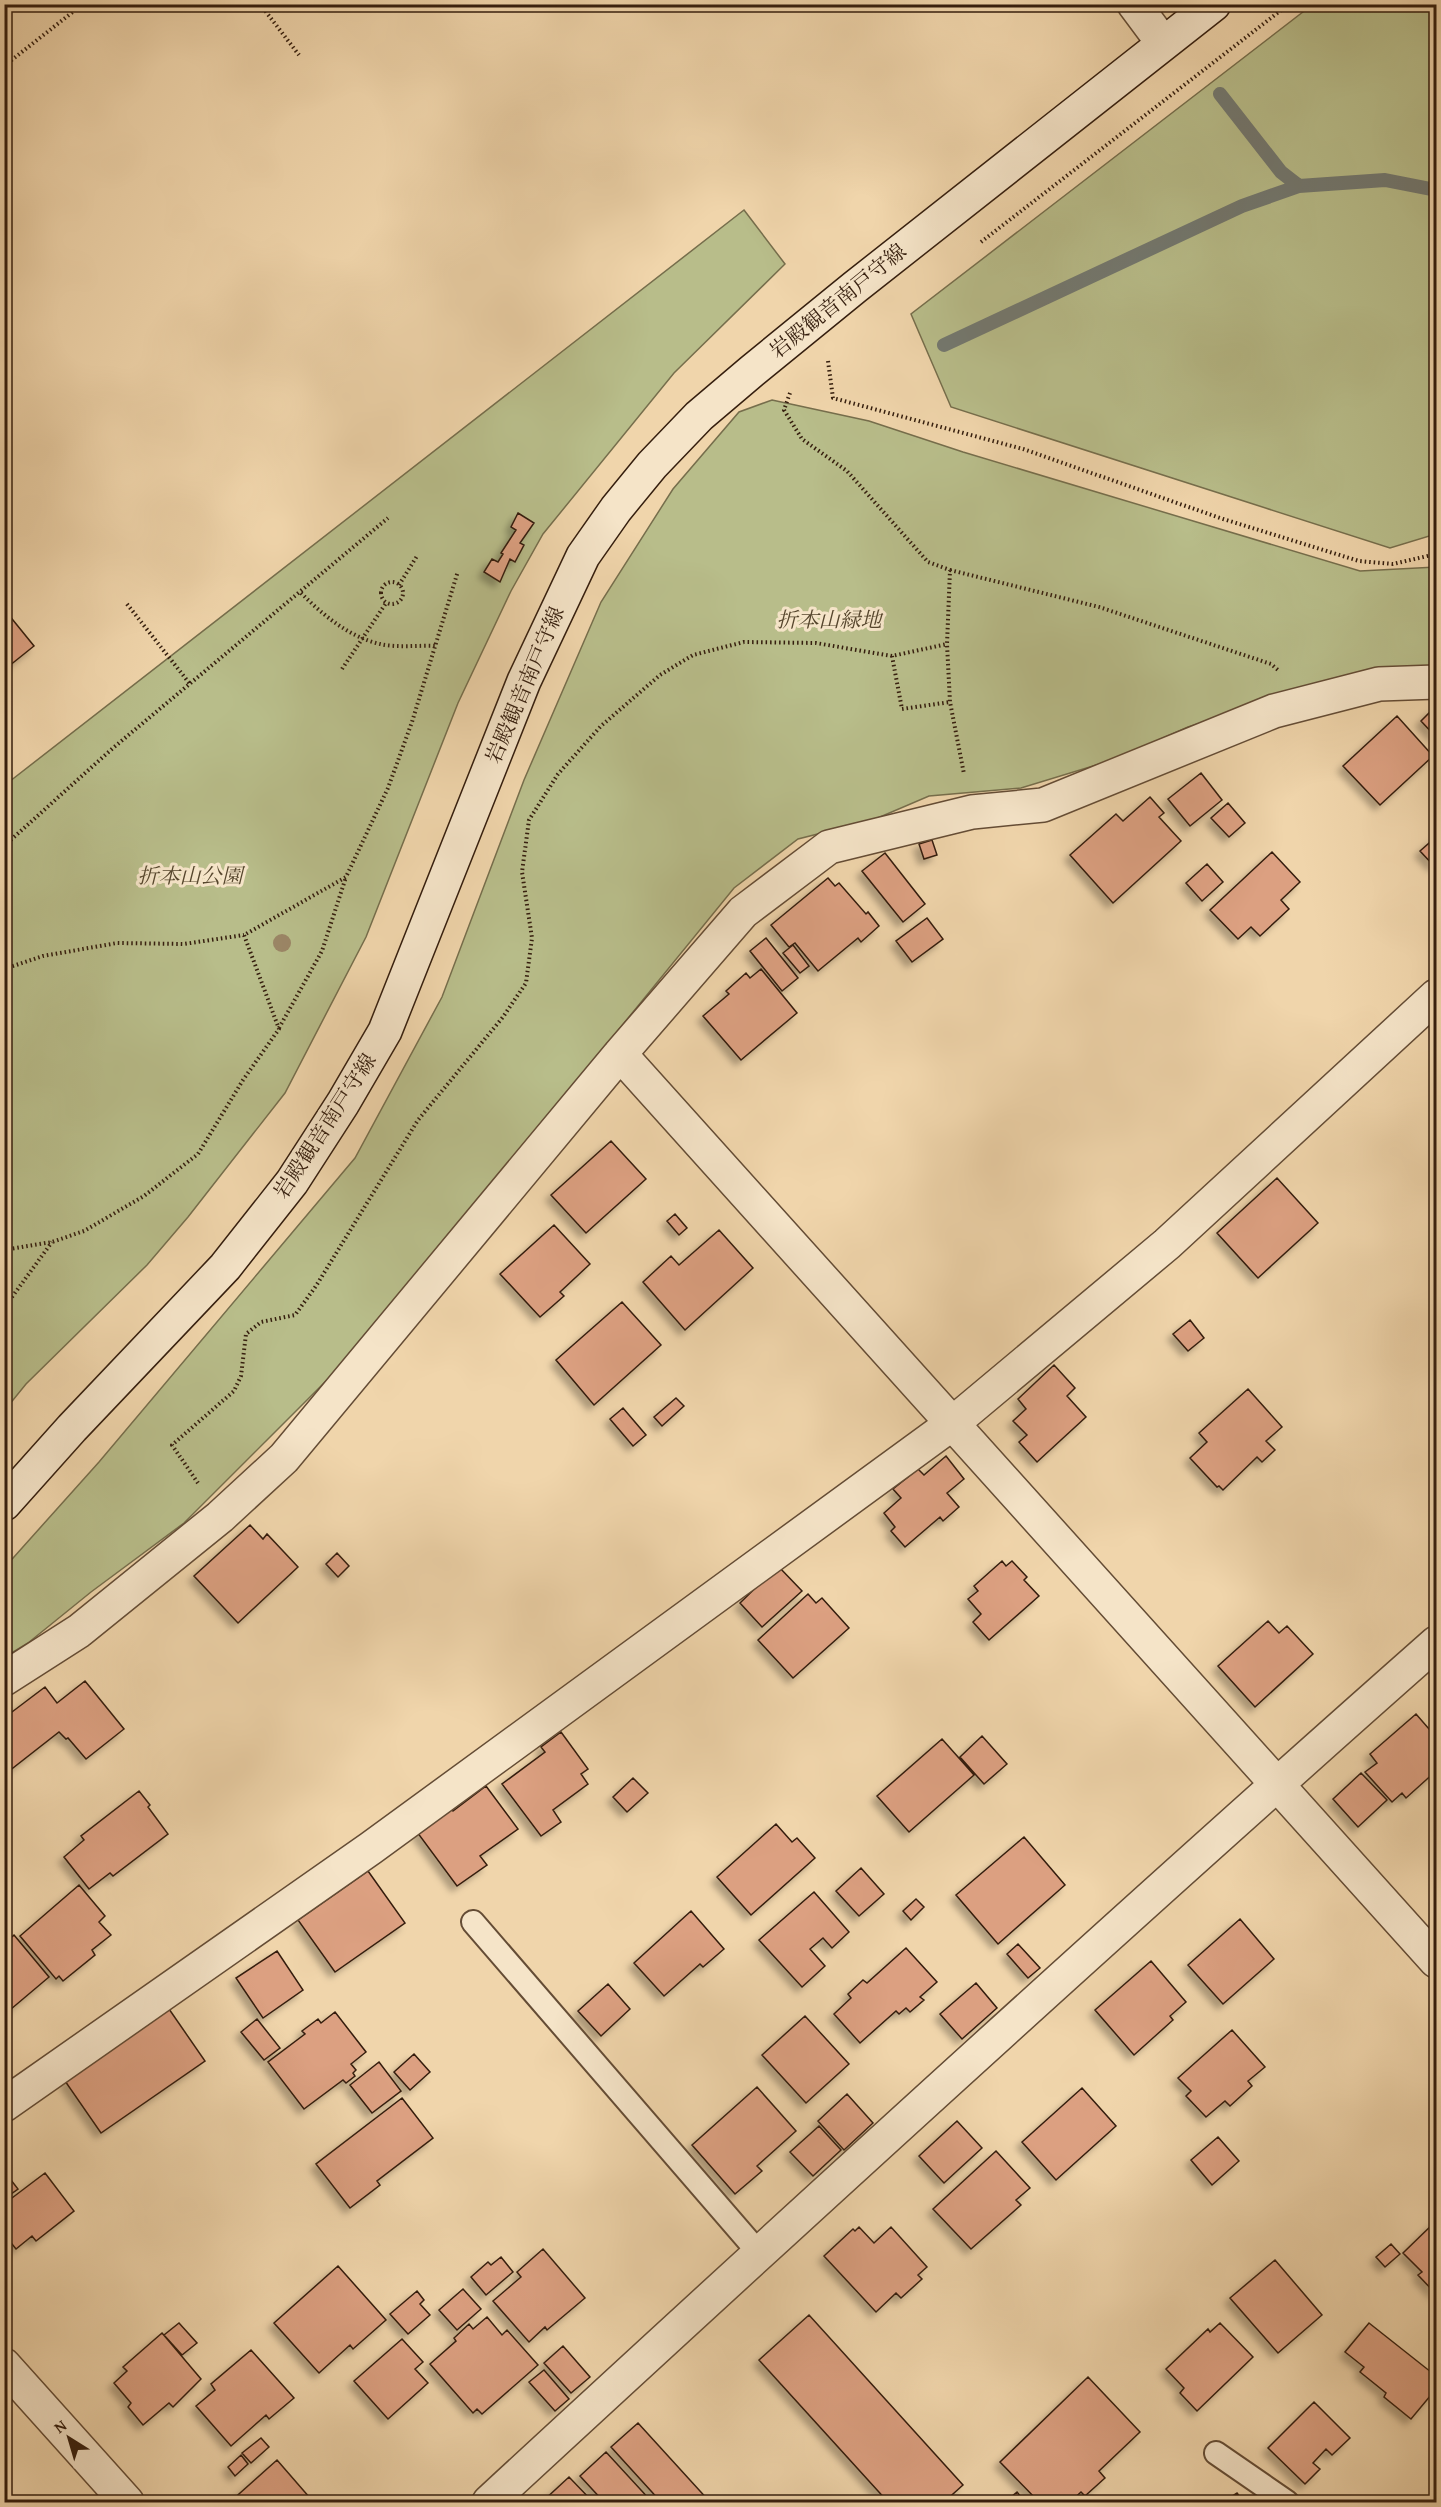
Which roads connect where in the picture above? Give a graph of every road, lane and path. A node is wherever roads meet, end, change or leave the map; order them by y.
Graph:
1 (83, 4) edge
2 (260, 4) edge
3 (1134, 4) edge
4 (1214, 4) edge
5 (1289, 4) edge
6 (1163, 43) junction
7 (299, 55) dead end
8 (4, 66) edge
9 (978, 244) dead end
10 (837, 353) dead end
11 (828, 361) junction
12 (819, 367) dead end
13 (792, 386) dead end
14 (388, 518) dead end
15 (1437, 554) edge
16 (417, 556) dead end
17 (950, 570) junction
18 (458, 571) dead end
19 (399, 585) junction
20 (301, 593) junction
21 (386, 603) junction
22 (127, 604) dead end
23 (361, 638) junction
24 (947, 644) junction
25 (437, 646) junction
26 (891, 656) junction
27 (342, 669) dead end
28 (1437, 682) edge
29 (190, 684) junction
30 (951, 702) junction
31 (1306, 703) junction
32 (972, 812) junction
33 (4, 846) edge
34 (346, 877) junction
35 (244, 935) junction
36 (4, 969) edge
37 (1437, 996) edge
38 (279, 1029) junction
39 (620, 1054) junction
40 (52, 1242) junction
41 (4, 1250) edge
42 (4, 1308) edge
43 (953, 1424) junction
44 (4, 1504) edge
45 (220, 1517) junction
46 (1437, 1643) edge
47 (4, 1679) edge
48 (1278, 1783) junction
49 (472, 1922) dead end
50 (1437, 1961) edge
51 (4, 2105) edge
52 (759, 2253) junction
53 (4, 2365) edge
54 (1216, 2453) dead end
55 (127, 2502) edge
56 (489, 2502) edge
57 (1287, 2502) edge

1 - 8 path
2 - 7 path
3 - 6 street
4 - 6 street, 岩殿観音南戸守線
5 - 9 path
6 - 44 street, 岩殿観音南戸守線
10 - 11 path
11 - 12 path
11 - 15 path
13 - 17 path
14 - 20 path
16 - 19 path
17 - 24 path
17 - 31 path
18 - 25 path
19 - 21 path
19 - 21 path
20 - 23 path
20 - 29 path
21 - 23 path
22 - 29 path
23 - 25 path
23 - 27 path
24 - 26 path
24 - 30 path
25 - 34 path
26 - 30 path
26 - 45 path
28 - 31 street
29 - 33 path
30 - 32 path
31 - 32 street
32 - 39 street
34 - 35 path
34 - 38 path
35 - 36 path
35 - 38 path
37 - 43 street
38 - 40 path
39 - 43 street
39 - 45 street
40 - 41 path
40 - 42 path
43 - 48 street
43 - 51 street
45 - 47 street
46 - 48 street
48 - 50 street
48 - 52 street
49 - 52 lane
52 - 56 street
53 - 55 street
54 - 57 lane

